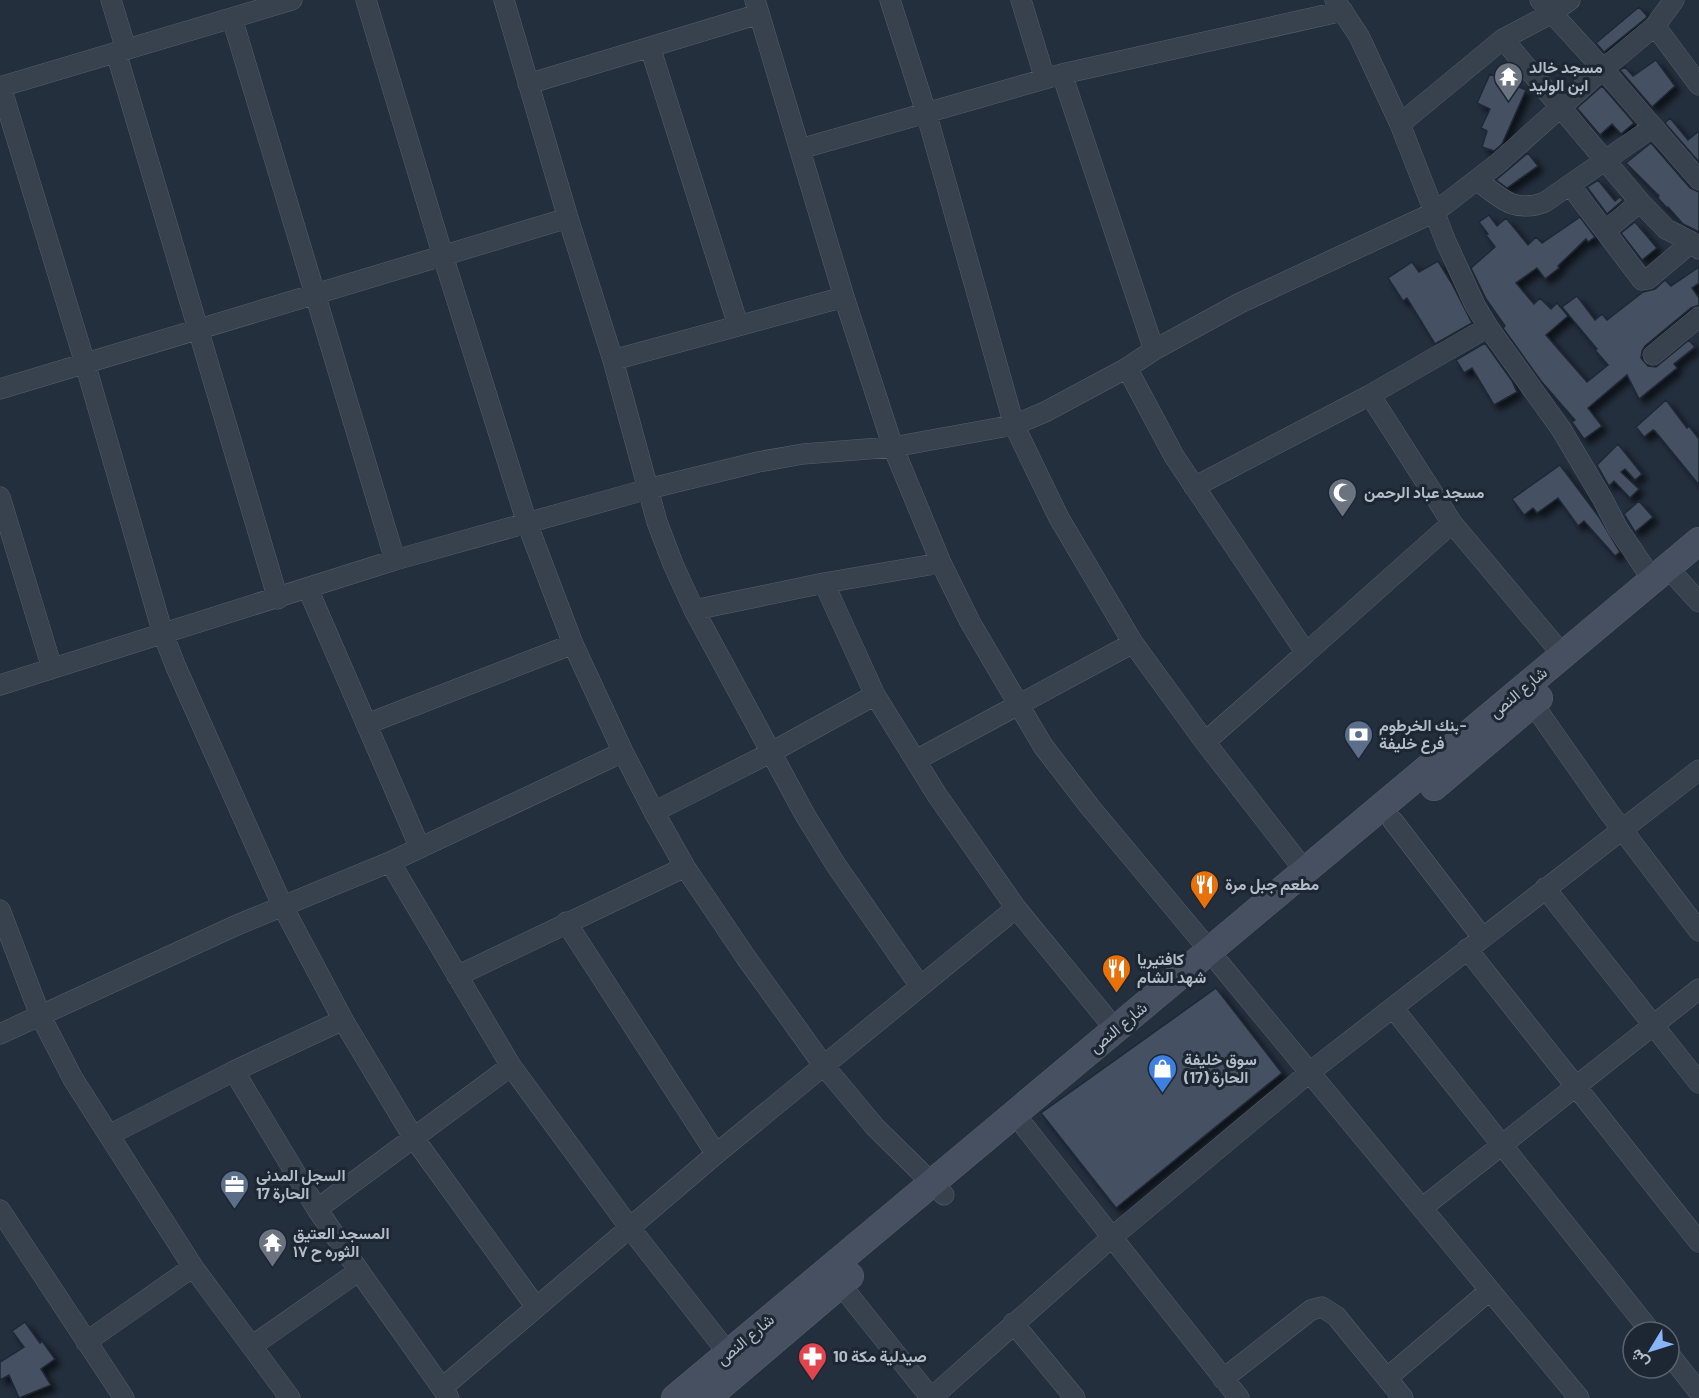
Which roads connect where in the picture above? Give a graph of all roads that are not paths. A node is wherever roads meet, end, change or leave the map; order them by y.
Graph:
1 (111, 0) edge
2 (292, 0) edge
3 (366, 0) edge
4 (504, 0) edge
5 (891, 0) edge
6 (1021, 0) edge
7 (1570, 0) edge
8 (1674, 0) edge
9 (1339, 5) edge
10 (252, 6) edge
11 (1546, 6) edge
12 (757, 7) edge
13 (232, 18) junction
14 (1655, 26) junction
15 (1503, 39) junction
16 (650, 47) junction
17 (121, 51) junction
18 (1603, 69) junction
19 (1054, 77) junction
20 (528, 84) junction
21 (1699, 86) edge
22 (0, 87) edge
23 (1560, 107) junction
24 (926, 112) junction
25 (1400, 124) junction
26 (1653, 127) junction
27 (800, 149) junction
28 (1604, 161) junction
29 (1695, 168) edge
30 (1477, 180) junction
31 (1570, 185) junction
32 (1640, 202) junction
33 (1435, 212) junction
34 (568, 218) junction
35 (1605, 231) junction
36 (1696, 246) edge
37 (443, 256) junction
38 (315, 294) junction
39 (844, 297) junction
40 (1699, 317) edge
41 (738, 325) junction
42 (1488, 327) junction
43 (197, 330) junction
44 (1154, 350) junction
45 (1653, 355) dead end
46 (613, 360) junction
47 (86, 363) junction
48 (1127, 368) junction
49 (0, 389) edge
50 (1370, 395) junction
51 (1014, 425) junction
52 (893, 447) junction
53 (1194, 487) junction
54 (648, 489) junction
55 (0, 497) edge
56 (527, 523) junction
57 (1452, 523) junction
58 (1699, 541) edge
59 (395, 560) junction
60 (1699, 562) edge
61 (941, 563) junction
62 (1666, 575) junction
63 (824, 583) junction
64 (308, 589) junction
65 (278, 599) junction
66 (1699, 602) edge
67 (694, 610) junction
68 (163, 634) junction
69 (1133, 643) junction
70 (573, 644) junction
71 (1306, 653) junction
72 (1562, 654) junction
73 (52, 668) junction
74 (0, 685) edge
75 (875, 695) junction
76 (1533, 704) junction
77 (1018, 706) junction
78 (1496, 723) junction
79 (367, 724) junction
80 (1205, 742) junction
81 (623, 752) junction
82 (771, 753) junction
83 (916, 760) junction
84 (1698, 773) edge
85 (654, 812) junction
86 (1393, 821) junction
87 (1622, 829) junction
88 (420, 848) junction
89 (390, 862) junction
90 (686, 867) junction
91 (1305, 871) junction
92 (1545, 888) junction
93 (283, 907) junction
94 (1016, 908) junction
95 (0, 910) edge
96 (566, 922) junction
97 (1699, 931) edge
98 (1475, 943) junction
99 (1215, 957) junction
100 (457, 976) junction
101 (920, 986) junction
102 (1699, 989) edge
103 (1393, 1008) junction
104 (40, 1015) junction
105 (343, 1020) junction
106 (1653, 1024) junction
107 (1115, 1029) junction
108 (0, 1034) edge
109 (511, 1066) junction
110 (824, 1066) junction
111 (234, 1071) junction
112 (1310, 1072) junction
113 (1699, 1083) edge
114 (1575, 1086) junction
115 (1025, 1127) junction
116 (109, 1136) junction
117 (413, 1137) junction
118 (1500, 1145) junction
119 (716, 1154) junction
120 (938, 1190) junction
121 (1422, 1208) junction
122 (317, 1209) junction
123 (0, 1210) edge
124 (630, 1228) junction
125 (1111, 1238) junction
126 (1699, 1242) edge
127 (193, 1267) junction
128 (359, 1271) junction
129 (840, 1284) junction
130 (1490, 1290) junction
131 (536, 1307) junction
132 (1641, 1320) edge
133 (1013, 1323) junction
134 (86, 1342) junction
135 (252, 1346) junction
136 (728, 1353) junction
137 (1681, 1369) edge
138 (1386, 1378) junction
139 (1223, 1379) junction
140 (1699, 1392) edge
141 (446, 1393) edge
142 (124, 1398) edge
143 (290, 1398) edge
144 (675, 1398) edge
145 (707, 1398) edge
146 (931, 1398) edge
147 (1075, 1398) edge
148 (1239, 1398) edge
149 (1403, 1398) edge
150 (1579, 1398) edge

1 - 17 street
2 - 10 street
3 - 37 street
4 - 20 street
5 - 24 street
6 - 19 street
7 - 11 street
8 - 14 street
9 - 19 street
9 - 25 street
10 - 13 street
11 - 15 street
11 - 18 street
12 - 16 street
12 - 27 street
13 - 17 street
13 - 38 street
14 - 18 street
14 - 21 street
15 - 23 street
15 - 25 street
16 - 20 street
16 - 41 street
17 - 22 street
17 - 43 street
18 - 23 street
18 - 26 street
19 - 24 street
19 - 44 street
20 - 34 street
22 - 47 street
23 - 28 street
23 - 30 street
24 - 27 street
24 - 51 street
25 - 33 street
26 - 28 street
26 - 29 street
27 - 39 street
28 - 31 street
28 - 32 street
30 - 31 street
30 - 33 street
31 - 35 street
32 - 35 street
32 - 36 street
33 - 42 street
33 - 44 street
34 - 37 street
34 - 46 street
35 - 36 street
37 - 38 street
37 - 56 street
38 - 43 street
38 - 59 street
39 - 41 street
39 - 52 street
40 - 45 street
41 - 46 street
42 - 50 street
42 - 62 street
43 - 47 street
43 - 65 street
44 - 48 street
46 - 54 street
47 - 49 street
47 - 68 street
48 - 51 street
48 - 53 street
50 - 53 street
50 - 57 street
51 - 52 street
51 - 69 street
52 - 54 street
52 - 61 street
53 - 71 street
54 - 56 street
54 - 67 street
55 - 73 street
56 - 59 street
56 - 70 street
57 - 71 street
57 - 72 street
58 - 62 main road, شارع النص
59 - 64 street
60 - 62 main road, شارع النص
61 - 63 street
61 - 77 street
62 - 66 street
62 - 72 main road, شارع النص
62 - 76 main road, شارع النص
63 - 67 street
63 - 75 street
64 - 65 street
64 - 79 street
65 - 68 street
67 - 82 street
68 - 73 street
68 - 93 street
69 - 77 street
69 - 80 street
70 - 79 street
70 - 81 street
71 - 80 street
72 - 78 main road, شارع النص
73 - 74 street
75 - 82 street
75 - 83 street
76 - 78 main road, شارع النص
76 - 87 street
77 - 83 street
77 - 99 street
78 - 86 main road, شارع النص
78 - 91 main road, شارع النص
79 - 88 street
80 - 91 street
81 - 85 street
81 - 88 street
82 - 85 street
82 - 101 street
83 - 94 street
84 - 87 street
85 - 90 street
86 - 98 street
86 - 99 main road, شارع النص
87 - 92 street
87 - 97 street
88 - 89 street
89 - 93 street
89 - 100 street
90 - 96 street
90 - 110 street
91 - 99 main road, شارع النص
92 - 98 street
92 - 106 street
93 - 104 street
93 - 105 street
94 - 101 street
94 - 107 street
95 - 104 street
96 - 100 street
96 - 119 street
98 - 103 street
98 - 114 street
99 - 107 main road, شارع النص
99 - 112 street
99 - 115 main road, شارع النص
100 - 109 street
101 - 110 street
102 - 106 street
103 - 112 street
103 - 118 street
104 - 108 street
104 - 116 street
105 - 111 street
105 - 117 street
106 - 113 street
106 - 114 street
107 - 120 main road, شارع النص
109 - 117 street
109 - 124 street
110 - 119 street
110 - 120 street
111 - 116 street
111 - 122 street
112 - 121 street
112 - 125 street
114 - 118 street
114 - 126 street
115 - 120 main road, شارع النص
115 - 125 street
116 - 127 street
117 - 122 street
117 - 131 street
118 - 121 street
118 - 132 street
119 - 124 street
120 - 129 main road, شارع النص
120 - 136 main road, شارع النص
121 - 130 street
122 - 128 street
123 - 134 street
124 - 131 street
124 - 136 street
125 - 133 street
125 - 139 street
127 - 134 street
127 - 135 street
128 - 135 street
128 - 141 street
129 - 145 main road, شارع النص
129 - 146 street
130 - 138 street
130 - 150 street
131 - 141 street
133 - 146 street
133 - 147 street
134 - 142 street
135 - 143 street
136 - 144 main road, شارع النص
137 - 140 street
138 - 139 street
138 - 149 street
139 - 148 street

